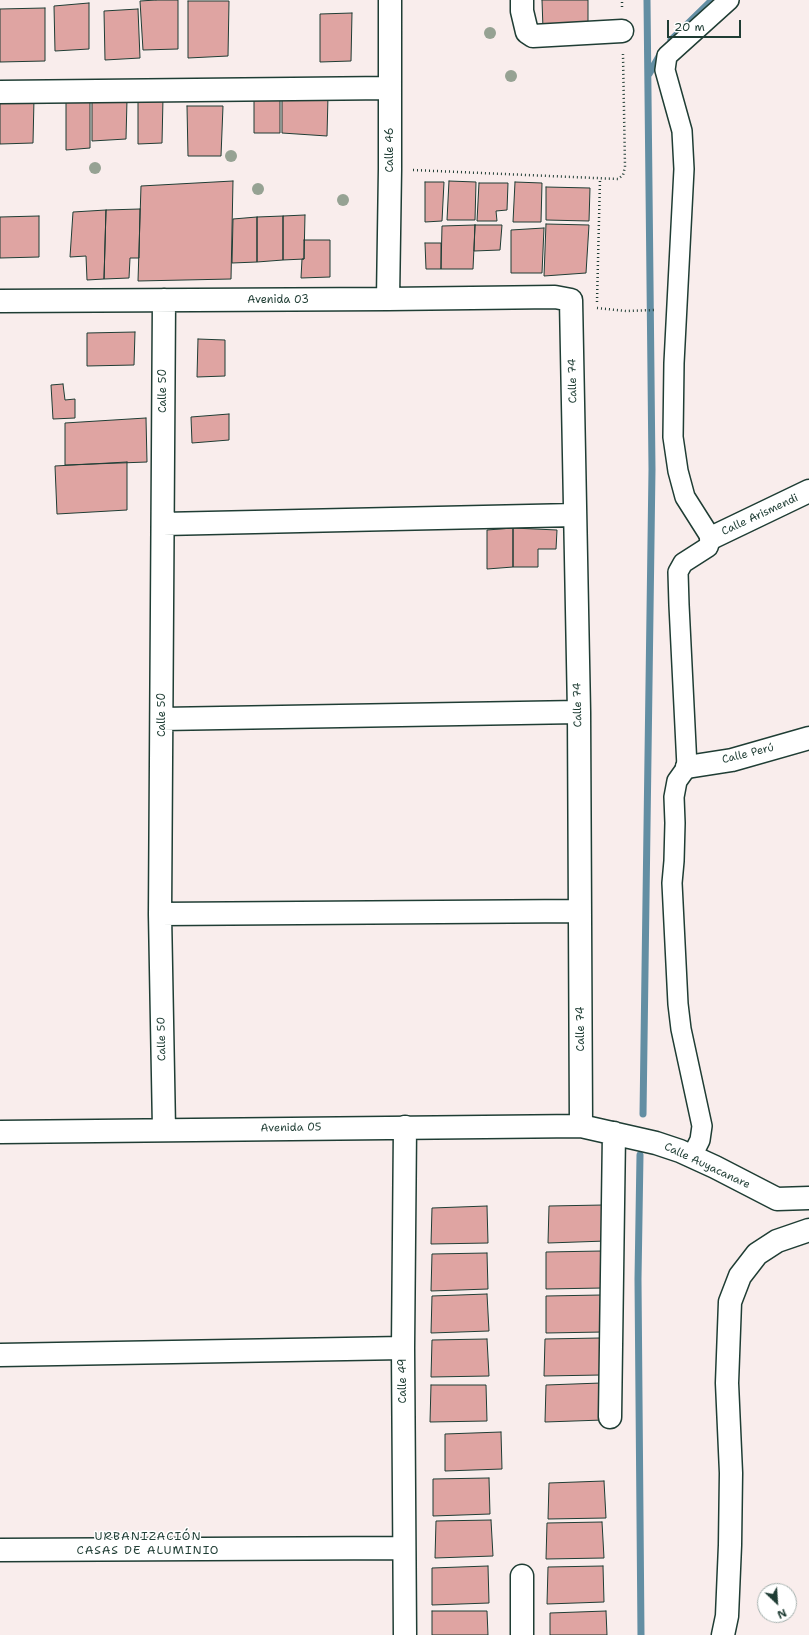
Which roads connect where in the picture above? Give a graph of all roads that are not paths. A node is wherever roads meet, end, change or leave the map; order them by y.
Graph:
1 (390, 0) edge
2 (522, 0) edge
3 (729, 0) edge
4 (622, 31) road end
5 (390, 88) junction
6 (0, 92) edge
7 (388, 299) junction
8 (563, 299) joint
9 (164, 300) junction
10 (0, 301) edge
11 (809, 492) edge
12 (576, 515) junction
13 (163, 524) junction
14 (711, 538) junction
15 (579, 712) junction
16 (162, 719) junction
17 (809, 738) edge
18 (687, 767) junction
19 (580, 910) junction
20 (160, 914) junction
21 (582, 1126) junction
22 (405, 1127) junction
23 (164, 1130) junction
24 (0, 1132) edge
25 (614, 1133) junction
26 (692, 1156) junction
27 (809, 1198) edge
28 (809, 1230) edge
29 (403, 1348) junction
30 (0, 1355) edge
31 (610, 1417) dead end
32 (404, 1548) junction
33 (0, 1550) edge
34 (522, 1576) dead end
35 (405, 1635) edge
36 (522, 1635) edge
37 (723, 1635) edge

1 - 5 street, Calle 46
2 - 4 street
3 - 14 street
5 - 6 street
5 - 7 street, Calle 46
7 - 8 street, Avenida 03
7 - 9 street, Avenida 03
8 - 12 street, Calle 74
9 - 10 street, Avenida 03
9 - 13 street, Calle 50
11 - 14 street, Calle Arismendi
12 - 13 street
12 - 15 street, Calle 74
13 - 16 street, Calle 50
14 - 18 street
15 - 16 street
15 - 19 street, Calle 74
16 - 20 street, Calle 50
17 - 18 street, Calle Perú
18 - 26 street
19 - 20 street
19 - 21 street, Calle 74
20 - 23 street, Calle 50
21 - 22 street, Avenida 05
21 - 25 street, Calle Auyacanare
22 - 23 street, Avenida 05
22 - 29 street, Calle 49
23 - 24 street, Avenida 05
25 - 26 street, Calle Auyacanare
25 - 31 street
26 - 27 street, Calle Auyacanare
28 - 37 street
29 - 30 street
29 - 32 street, Calle 49
32 - 33 street
32 - 35 street, Calle 49
34 - 36 street

